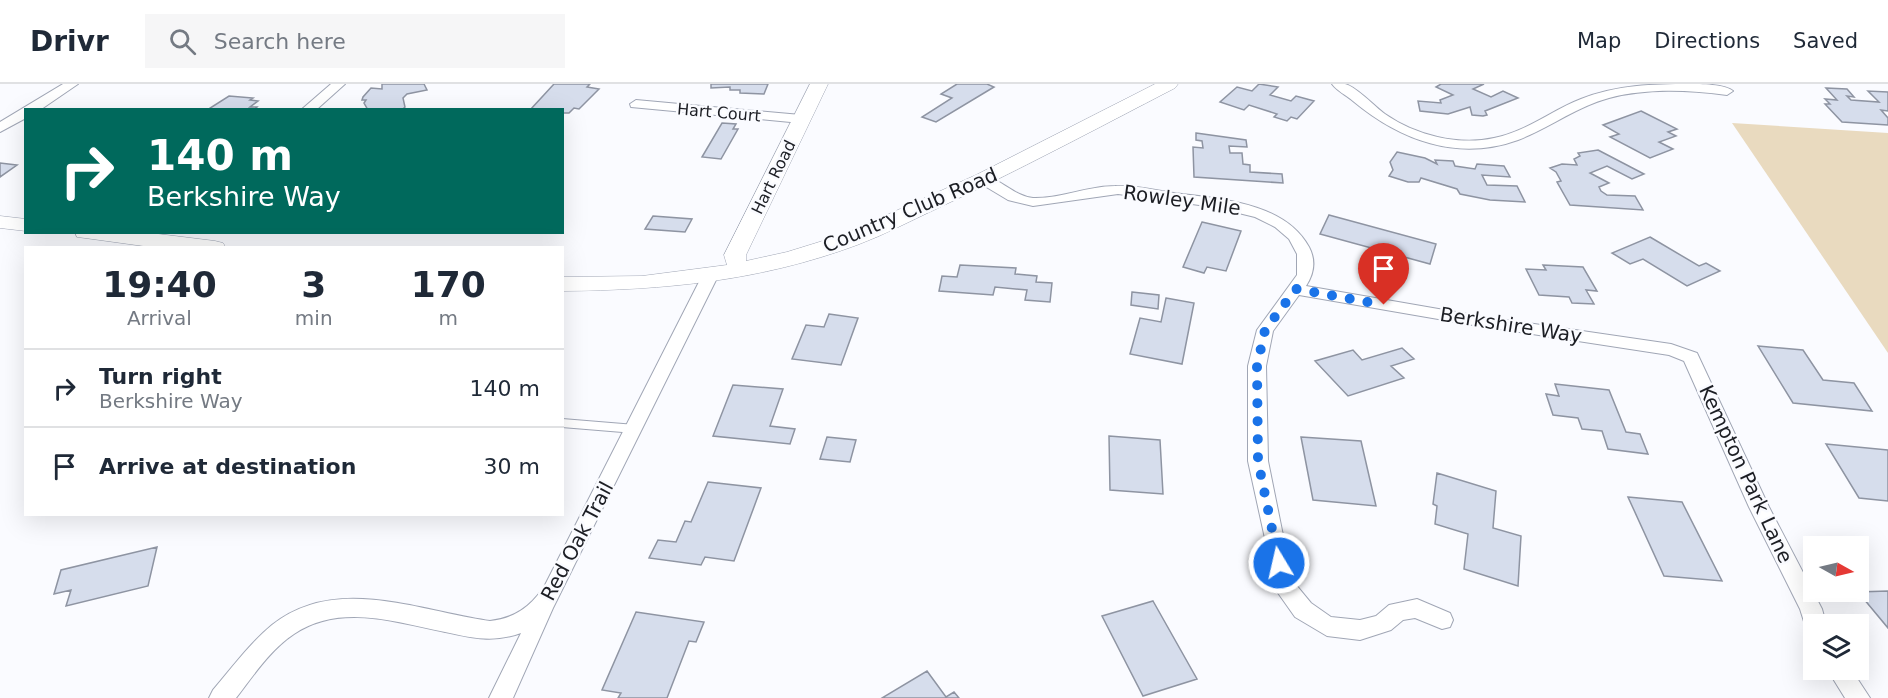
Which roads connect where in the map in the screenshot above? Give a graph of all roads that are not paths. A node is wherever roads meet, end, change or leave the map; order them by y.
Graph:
1 (72, 84) edge
2 (339, 84) edge
3 (819, 84) edge
4 (1169, 84) edge
5 (1338, 84) edge
6 (1727, 90) dead end
7 (636, 104) dead end
8 (33, 108) edge
9 (309, 108) edge
10 (24, 113) edge
11 (801, 119) junction
12 (0, 128) edge
13 (983, 179) junction
14 (0, 222) edge
15 (24, 225) edge
16 (118, 234) edge
17 (152, 236) edge
18 (204, 246) edge
19 (741, 270) junction
20 (710, 276) junction
21 (564, 284) edge
22 (1296, 289) junction
23 (1691, 357) joint
24 (564, 423) edge
25 (634, 429) junction
26 (552, 593) junction
27 (1812, 614) edge
28 (1442, 620) dead end
29 (1846, 680) edge
30 (221, 698) edge
31 (501, 698) edge
32 (1858, 698) edge

1 - 8 street
2 - 9 street
3 - 11 main road, Hart Road
4 - 13 main road, Country Club Road
5 - 6 street
7 - 11 street, Hart Court
10 - 12 street
11 - 19 main road, Hart Road
13 - 19 main road, Country Club Road
13 - 22 street, Rowley Mile
14 - 15 main road
16 - 17 main road
17 - 18 main road
19 - 20 main road, Country Club Road
20 - 21 main road, Country Club Road
20 - 25 street, Red Oak Trail
22 - 23 street, Berkshire Way
22 - 28 street, Rowley Mile
23 - 27 street, Kempton Park Lane
24 - 25 lane
25 - 26 street, Red Oak Trail
26 - 30 street, Red Oak Trail
26 - 31 street
29 - 32 street

